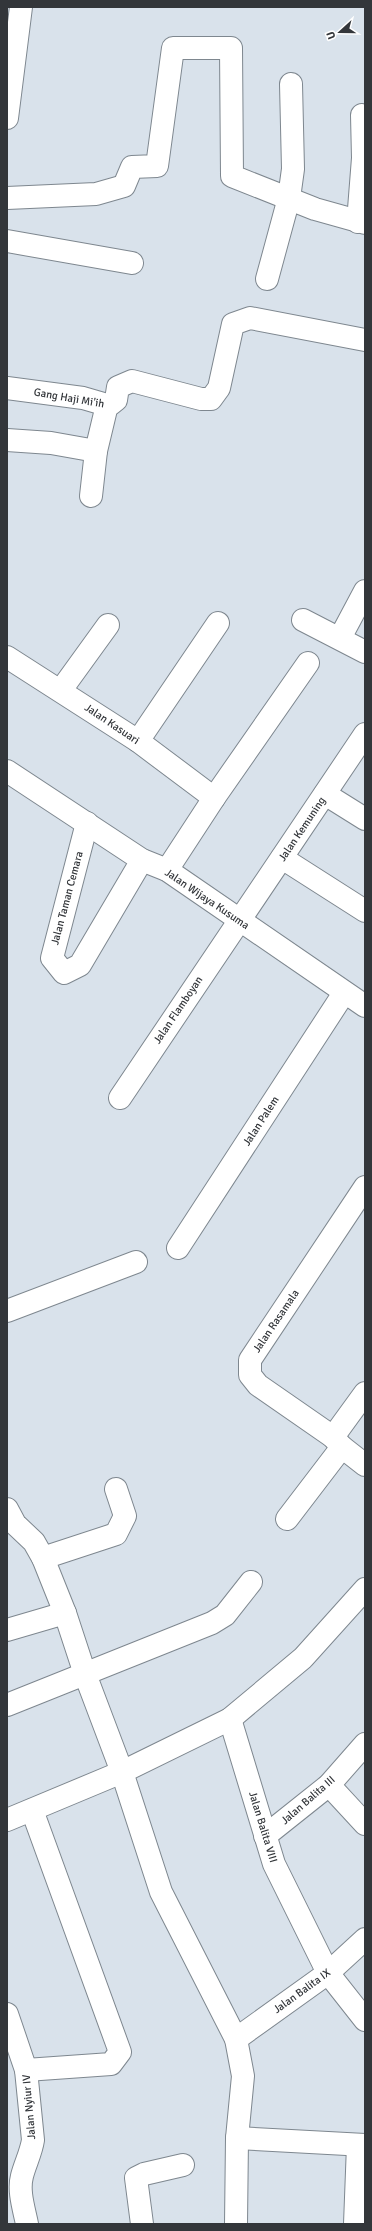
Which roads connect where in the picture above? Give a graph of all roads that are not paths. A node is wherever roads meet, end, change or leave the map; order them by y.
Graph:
1 (21, 7) edge
2 (10, 72) edge
3 (291, 84) dead end
4 (362, 115) dead end
5 (7, 118) edge
6 (7, 198) edge
7 (289, 198) junction
8 (361, 223) edge
9 (7, 241) edge
10 (132, 263) dead end
11 (267, 279) dead end
12 (365, 340) edge
13 (7, 388) edge
14 (107, 405) junction
15 (7, 440) edge
16 (96, 451) junction
17 (91, 496) dead end
18 (365, 591) edge
19 (303, 620) dead end
20 (218, 622) dead end
21 (108, 625) dead end
22 (340, 638) junction
23 (365, 652) edge
24 (7, 657) edge
25 (308, 664) dead end
26 (60, 690) junction
27 (365, 734) edge
28 (138, 741) junction
29 (7, 771) edge
30 (325, 794) junction
31 (214, 798) junction
32 (365, 819) edge
33 (87, 823) junction
34 (282, 858) junction
35 (142, 860) junction
36 (166, 870) junction
37 (365, 911) edge
38 (237, 921) junction
39 (344, 993) junction
40 (365, 1006) edge
41 (120, 1098) dead end
42 (365, 1187) edge
43 (178, 1248) dead end
44 (136, 1262) dead end
45 (7, 1311) edge
46 (365, 1393) edge
47 (338, 1442) junction
48 (365, 1465) edge
49 (116, 1488) dead end
50 (7, 1509) edge
51 (287, 1519) dead end
52 (43, 1558) junction
53 (251, 1582) dead end
54 (365, 1589) edge
55 (65, 1613) junction
56 (7, 1630) edge
57 (85, 1674) junction
58 (7, 1705) edge
59 (230, 1719) junction
60 (365, 1744) edge
61 (122, 1772) junction
62 (329, 1785) junction
63 (32, 1810) junction
64 (7, 1820) edge
65 (365, 1824) edge
66 (265, 1836) junction
67 (365, 1939) edge
68 (328, 1973) junction
69 (7, 2014) edge
70 (365, 2020) edge
71 (236, 2039) junction
72 (26, 2070) junction
73 (237, 2138) junction
74 (362, 2145) edge
75 (183, 2165) dead end
76 (27, 2224) edge
77 (142, 2224) edge
78 (236, 2224) edge
79 (355, 2224) edge

1 - 2 street
2 - 5 street
3 - 7 street
4 - 8 street
6 - 7 street
7 - 8 street
7 - 11 street
9 - 10 street
12 - 14 street, Gang Haji Mi'ih
13 - 14 street, Gang Haji Mi'ih
14 - 16 street
15 - 16 street
16 - 17 street
18 - 22 street
19 - 22 street
20 - 28 street
21 - 26 street
22 - 23 street
24 - 26 street, Jalan Kasuari
25 - 31 street
26 - 28 street, Jalan Kasuari
27 - 30 street, Jalan Kemuning
28 - 31 street, Jalan Kasuari
29 - 33 street, Jalan Wijaya Kusuma
30 - 32 street
30 - 34 street, Jalan Kemuning
31 - 36 street
33 - 35 street, Jalan Wijaya Kusuma
33 - 35 street, Jalan Taman Cemara
34 - 37 street
34 - 38 street, Jalan Kemuning
35 - 36 street, Jalan Wijaya Kusuma
36 - 38 street, Jalan Wijaya Kusuma
38 - 39 street, Jalan Wijaya Kusuma
38 - 41 street, Jalan Flamboyan
39 - 40 street, Jalan Wijaya Kusuma
39 - 43 street, Jalan Palem
42 - 47 street, Jalan Rasamala
44 - 45 street
46 - 47 street
47 - 48 street, Jalan Rasamala
47 - 51 street
49 - 52 street
50 - 52 street
52 - 55 street
53 - 57 street
54 - 59 street
55 - 56 street
55 - 57 street
57 - 58 street
57 - 61 street
59 - 61 street
59 - 66 street, Jalan Balita VIII
60 - 62 street, Jalan Balita III
61 - 63 street
61 - 71 street
62 - 65 street
62 - 66 street, Jalan Balita III
63 - 64 street
63 - 72 street
66 - 68 street, Jalan Balita VIII
67 - 68 street, Jalan Balita IX
68 - 70 street, Jalan Balita VIII
68 - 71 street, Jalan Balita IX
69 - 72 street, Jalan Nyiur IV
71 - 73 street
72 - 76 street, Jalan Nyiur IV
73 - 74 street
73 - 78 street
74 - 79 street
75 - 77 street

